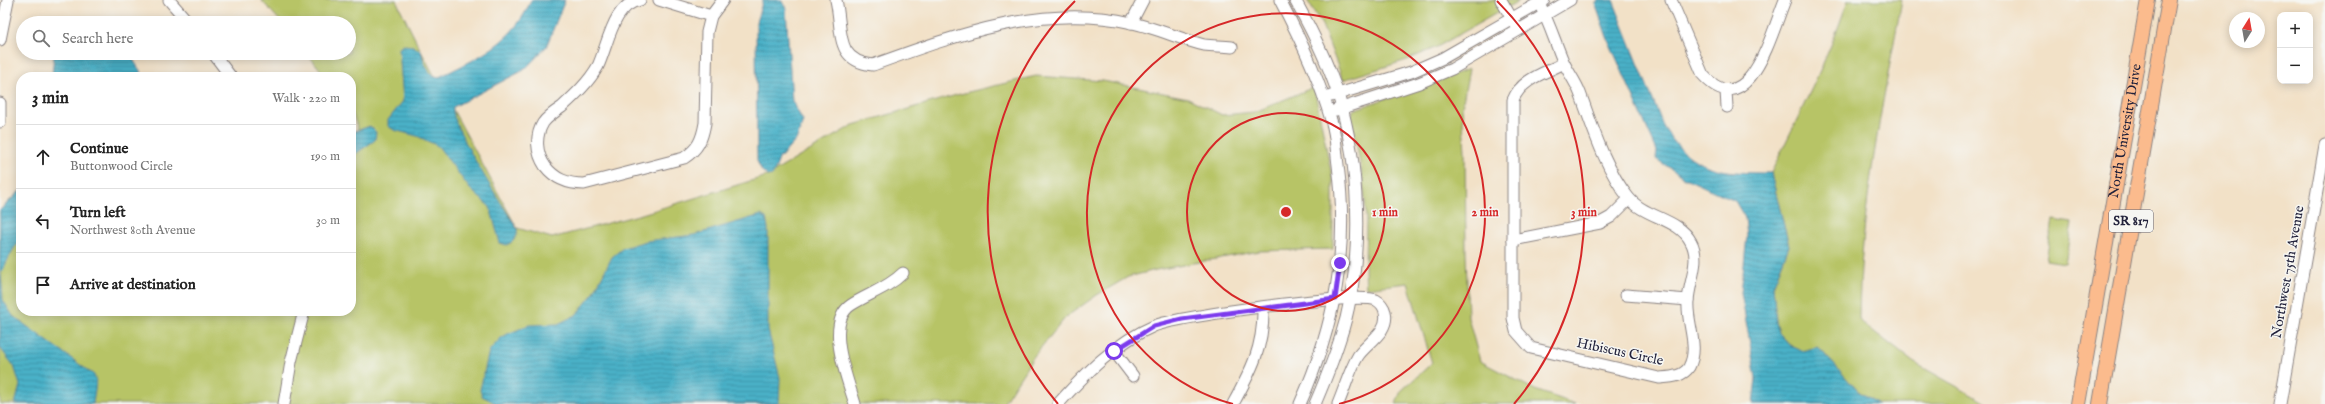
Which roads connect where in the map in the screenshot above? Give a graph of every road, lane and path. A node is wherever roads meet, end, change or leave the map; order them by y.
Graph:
1 (8, 0) edge
2 (169, 0) edge
3 (640, 0) edge
4 (659, 0) edge
5 (723, 0) edge
6 (836, 0) edge
7 (1143, 0) edge
8 (1280, 0) edge
9 (1295, 0) edge
10 (1501, 0) edge
11 (1570, 0) edge
12 (1671, 0) edge
13 (1785, 0) edge
14 (2148, 0) edge
15 (2169, 0) edge
16 (1542, 1) edge
17 (1545, 14) junction
18 (183, 16) edge
19 (711, 16) junction
20 (1512, 19) junction
21 (1131, 23) junction
22 (1518, 30) junction
23 (0, 40) edge
24 (1232, 47) dead end
25 (218, 60) edge
26 (1564, 63) junction
27 (227, 72) edge
28 (1726, 91) junction
29 (1337, 94) junction
30 (1324, 98) junction
31 (0, 103) edge
32 (1727, 107) dead end
33 (1342, 108) junction
34 (1329, 113) junction
35 (0, 122) edge
36 (2325, 145) edge
37 (1629, 199) junction
38 (1513, 240) junction
39 (903, 273) dead end
40 (1626, 295) dead end
41 (1350, 298) junction
42 (1335, 299) junction
43 (1688, 300) junction
44 (1263, 308) junction
45 (303, 316) edge
46 (1114, 351) junction
47 (1133, 376) dead end
48 (284, 404) edge
49 (855, 404) edge
50 (1058, 404) edge
51 (1233, 404) edge
52 (1300, 404) edge
53 (1315, 404) edge
54 (1338, 404) edge
55 (2078, 404) edge
56 (2100, 404) edge
57 (2283, 404) edge

1 - 23 street
2 - 18 street
3 - 19 street
4 - 19 street
5 - 19 street
6 - 21 street
7 - 21 street
8 - 30 street
9 - 29 street
10 - 20 street
11 - 17 street
12 - 28 street
13 - 28 street
14 - 55 main road, North University Drive / SR 817
15 - 56 main road, North University Drive / SR 817
16 - 17 street, Hibiscus Circle
16 - 20 street
17 - 22 street
17 - 26 street, Hibiscus Circle
20 - 22 street
20 - 29 street
21 - 24 street
22 - 33 street
25 - 27 street
26 - 37 street, Hibiscus Circle
26 - 38 street, Hibiscus Circle
28 - 32 street
29 - 30 street
29 - 33 street
30 - 34 street
31 - 35 street
33 - 34 street
33 - 41 street
34 - 42 street
36 - 57 street, Northwest 75th Avenue
37 - 38 street
37 - 43 street, Hibiscus Circle
38 - 43 street, Hibiscus Circle
39 - 49 street
40 - 43 street
41 - 42 street
41 - 53 street
41 - 54 street
42 - 44 street
42 - 52 street
44 - 46 street
44 - 51 street
45 - 48 street
46 - 47 street
46 - 50 street

